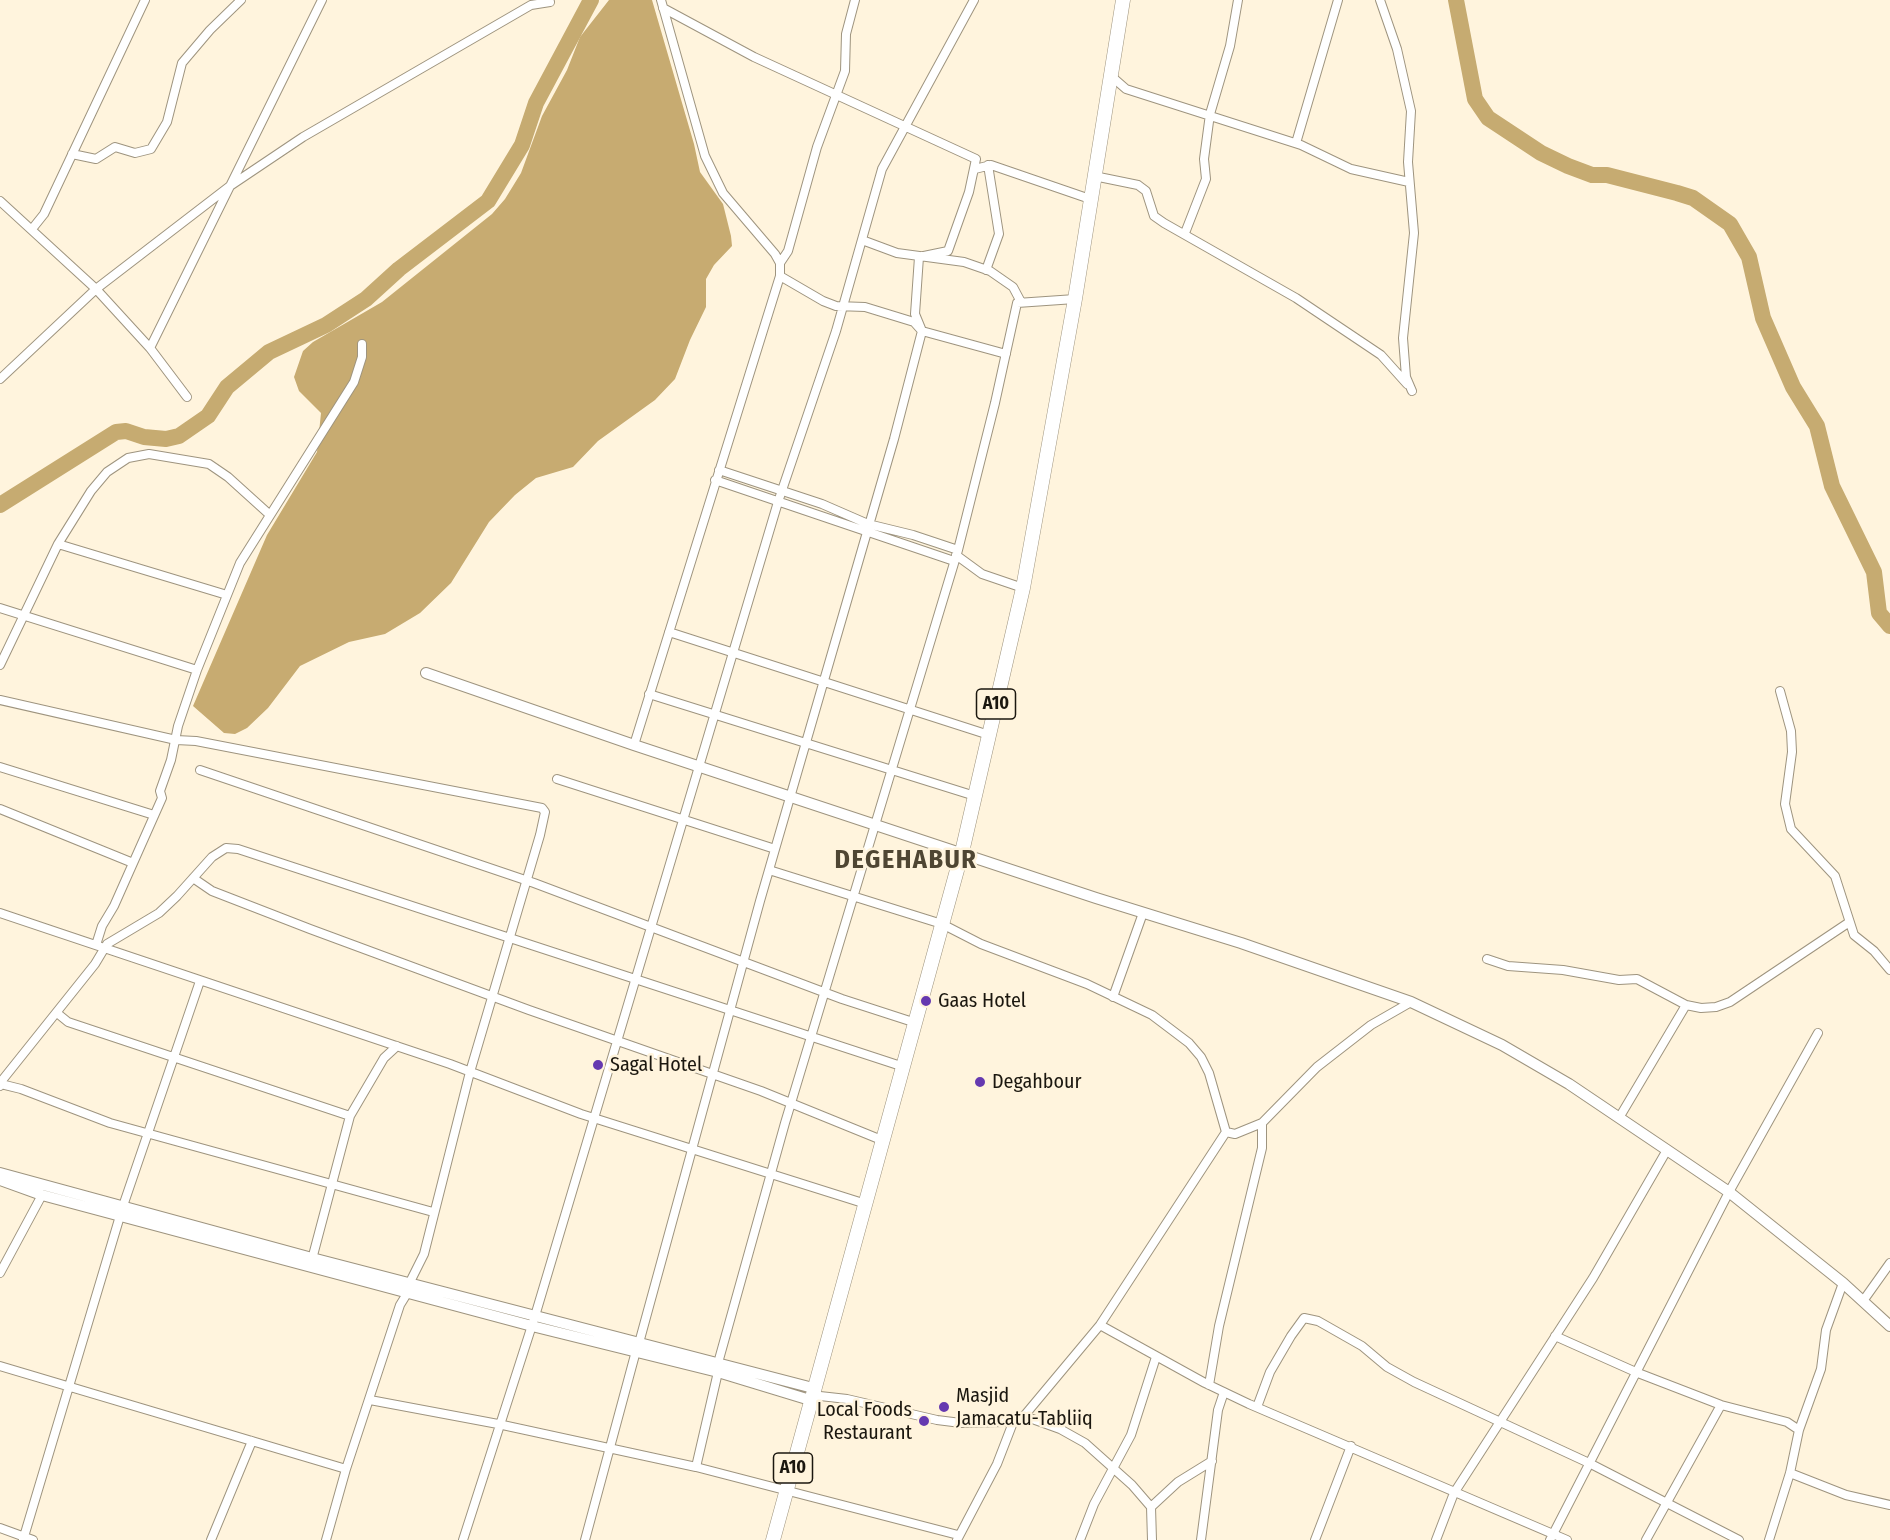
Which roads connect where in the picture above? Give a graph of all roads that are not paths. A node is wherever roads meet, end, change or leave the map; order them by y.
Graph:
1 (145, 0) edge
2 (241, 0) edge
3 (322, 0) edge
4 (855, 0) edge
5 (974, 0) edge
6 (1123, 0) edge
7 (1238, 0) edge
8 (1338, 0) edge
9 (1380, 0) edge
10 (549, 2) dead end
11 (662, 4) edge
12 (1110, 75) junction
13 (836, 95) junction
14 (1210, 114) junction
15 (906, 127) junction
16 (1296, 143) junction
17 (72, 154) junction
18 (988, 165) junction
19 (975, 169) junction
20 (1094, 176) junction
21 (1409, 182) junction
22 (230, 186) junction
23 (1090, 199) junction
24 (0, 201) edge
25 (32, 229) junction
26 (1185, 233) junction
27 (862, 240) junction
28 (919, 258) junction
29 (780, 263) junction
30 (986, 270) junction
31 (780, 276) junction
32 (96, 289) junction
33 (1075, 299) junction
34 (1021, 302) junction
35 (843, 306) junction
36 (922, 332) junction
37 (362, 344) dead end
38 (150, 348) junction
39 (1006, 354) junction
40 (0, 378) edge
41 (186, 397) dead end
42 (719, 470) junction
43 (715, 480) junction
44 (782, 491) junction
45 (778, 502) junction
46 (822, 504) junction
47 (270, 515) junction
48 (818, 515) junction
49 (867, 528) junction
50 (913, 535) junction
51 (58, 544) junction
52 (910, 546) junction
53 (956, 555) junction
54 (1023, 588) junction
55 (227, 595) junction
56 (0, 608) edge
57 (24, 615) junction
58 (669, 633) junction
59 (734, 654) junction
60 (0, 665) edge
61 (197, 670) junction
62 (426, 673) dead end
63 (823, 682) junction
64 (1780, 691) dead end
65 (649, 694) junction
66 (0, 700) edge
67 (910, 710) junction
68 (717, 714) junction
69 (989, 735) junction
70 (176, 740) junction
71 (806, 741) junction
72 (634, 745) junction
73 (0, 767) edge
74 (701, 767) junction
75 (892, 769) junction
76 (200, 770) dead end
77 (557, 779) dead end
78 (790, 796) junction
79 (975, 796) junction
80 (0, 809) edge
81 (154, 815) junction
82 (685, 820) junction
83 (875, 824) junction
84 (775, 849) junction
85 (962, 852) junction
86 (133, 863) junction
87 (769, 870) junction
88 (193, 878) junction
89 (527, 881) junction
90 (853, 896) junction
91 (0, 913) edge
92 (1143, 913) junction
93 (1848, 923) junction
94 (942, 924) junction
95 (652, 927) junction
96 (510, 938) junction
97 (100, 947) junction
98 (1487, 959) dead end
99 (743, 962) junction
100 (1890, 970) edge
101 (637, 979) junction
102 (201, 981) junction
103 (824, 992) junction
104 (492, 997) junction
105 (1113, 997) junction
106 (1411, 1002) junction
107 (1686, 1005) junction
108 (730, 1010) junction
109 (57, 1013) junction
110 (916, 1023) junction
111 (1818, 1033) dead end
112 (811, 1036) junction
113 (618, 1041) junction
114 (397, 1046) junction
115 (174, 1056) junction
116 (904, 1067) junction
117 (470, 1071) junction
118 (712, 1074) junction
119 (0, 1084) edge
120 (791, 1103) junction
121 (350, 1116) junction
122 (1620, 1118) junction
123 (594, 1119) junction
124 (1262, 1124) junction
125 (1226, 1132) junction
126 (148, 1133) junction
127 (884, 1141) junction
128 (692, 1150) junction
129 (1667, 1150) junction
130 (0, 1173) edge
131 (770, 1176) junction
132 (0, 1180) edge
133 (332, 1184) junction
134 (1730, 1192) junction
135 (42, 1195) junction
136 (866, 1204) junction
137 (122, 1211) junction
138 (433, 1212) junction
139 (311, 1262) junction
140 (1890, 1263) edge
141 (0, 1273) edge
142 (1843, 1283) junction
143 (409, 1287) junction
144 (1863, 1301) junction
145 (534, 1321) junction
146 (1100, 1325) junction
147 (1890, 1326) edge
148 (1555, 1336) junction
149 (637, 1347) junction
150 (1156, 1357) junction
151 (0, 1366) edge
152 (718, 1368) junction
153 (1638, 1374) junction
154 (1209, 1385) junction
155 (69, 1386) junction
156 (1224, 1392) junction
157 (812, 1394) junction
158 (370, 1400) junction
159 (1721, 1406) junction
160 (1257, 1407) junction
161 (1024, 1416) junction
162 (1014, 1420) junction
163 (1498, 1423) junction
164 (498, 1424) junction
165 (1799, 1430) junction
166 (252, 1441) junction
167 (1351, 1446) junction
168 (608, 1448) junction
169 (1212, 1461) junction
170 (1590, 1464) junction
171 (696, 1467) junction
172 (1113, 1467) junction
173 (346, 1468) junction
174 (1790, 1473) junction
175 (787, 1491) junction
176 (1454, 1493) junction
177 (1666, 1503) junction
178 (1890, 1505) edge
179 (1151, 1507) junction
180 (0, 1528) edge
181 (1552, 1537) edge
182 (23, 1538) edge
183 (958, 1538) edge
184 (33, 1540) edge
185 (211, 1540) edge
186 (326, 1540) edge
187 (463, 1540) edge
188 (585, 1540) edge
189 (773, 1540) edge
190 (1080, 1540) edge
191 (1152, 1540) edge
192 (1201, 1540) edge
193 (1315, 1540) edge
194 (1436, 1540) edge
195 (1567, 1540) edge
196 (1646, 1540) edge
197 (1739, 1540) edge
198 (1769, 1540) edge

1 - 17 street
2 - 17 street
3 - 22 street
4 - 13 street
5 - 15 street
6 - 12 highway, A10
7 - 14 street
8 - 16 street
9 - 21 street
10 - 22 street
11 - 13 street
11 - 29 street
12 - 14 street
12 - 20 highway, A10
13 - 15 street
13 - 29 street
14 - 16 street
14 - 26 street
15 - 19 street
15 - 27 street
16 - 21 street
17 - 25 street
18 - 19 street
18 - 23 street
18 - 30 street
19 - 28 street
20 - 23 highway, A10
20 - 26 street
21 - 26 street
22 - 32 street
22 - 38 street
23 - 33 highway, A10
24 - 25 street
25 - 32 street
27 - 28 street
27 - 35 street
28 - 30 street
28 - 36 street
29 - 31 street
30 - 34 street
31 - 35 street
31 - 42 street
32 - 38 street
32 - 40 street
33 - 34 street
33 - 54 highway, A10
34 - 39 street
35 - 36 street
35 - 44 street
36 - 39 street
36 - 49 street
37 - 47 street
38 - 41 street
39 - 53 street
42 - 43 street
42 - 44 street
43 - 45 street
43 - 58 street
44 - 45 street
44 - 46 street
45 - 48 street
45 - 59 street
46 - 48 street
46 - 49 street
47 - 51 street
47 - 55 street
48 - 49 street
49 - 50 street
49 - 52 street
49 - 63 street
50 - 52 street
50 - 53 street
51 - 55 street
51 - 57 street
52 - 53 street
53 - 54 street
53 - 67 street
54 - 69 highway, A10
55 - 61 street
56 - 57 street
57 - 60 street
57 - 61 street
58 - 59 street
58 - 65 street
59 - 63 street
59 - 68 street
61 - 70 street
62 - 72 street
63 - 67 street
63 - 71 street
64 - 93 street
65 - 68 street
65 - 72 street
66 - 70 street
67 - 69 street
67 - 75 street
68 - 71 street
68 - 74 street
69 - 79 highway, A10
70 - 81 street
70 - 89 street
71 - 75 street
71 - 78 street
72 - 74 street
73 - 81 street
74 - 78 street
74 - 82 street
75 - 79 street
75 - 83 street
76 - 89 street
77 - 82 street
78 - 83 street
78 - 84 street
79 - 85 highway, A10
80 - 86 street
81 - 86 street
82 - 84 street
82 - 95 street
83 - 85 street
83 - 90 street
84 - 87 street
85 - 92 street
85 - 94 highway, A10
86 - 97 street
87 - 90 street
87 - 99 street
88 - 96 street
88 - 97 street
88 - 104 street
89 - 95 street
89 - 96 street
90 - 94 street
90 - 103 street
91 - 97 street
92 - 105 street
92 - 106 street
93 - 100 street
93 - 107 street
94 - 105 street
94 - 110 highway, A10
95 - 99 street
95 - 101 street
96 - 101 street
96 - 104 street
97 - 102 street
97 - 109 street
98 - 107 street
99 - 103 street
99 - 108 street
101 - 108 street
101 - 113 street
102 - 114 street
102 - 115 street
103 - 110 street
103 - 112 street
104 - 113 street
104 - 117 street
105 - 125 street
106 - 122 street
106 - 124 street
107 - 122 street
108 - 112 street
108 - 118 street
109 - 115 street
109 - 119 street
110 - 116 highway, A10
111 - 134 street
112 - 116 street
112 - 120 street
113 - 118 street
113 - 123 street
114 - 117 street
114 - 121 street
115 - 121 street
115 - 126 street
116 - 127 highway, A10
117 - 123 street
117 - 138 street
118 - 120 street
118 - 128 street
119 - 126 street
120 - 127 street
120 - 131 street
121 - 133 street
122 - 129 street
123 - 128 street
123 - 145 street
124 - 125 street
124 - 154 street
125 - 146 street
126 - 133 street
126 - 137 street
127 - 136 highway, A10
128 - 131 street
128 - 149 street
129 - 134 street
129 - 148 street
130 - 137 street
131 - 136 street
131 - 152 street
132 - 135 street
133 - 138 street
133 - 139 street
134 - 142 street
134 - 153 street
135 - 137 street
135 - 141 street
136 - 157 highway, A10
137 - 139 street
137 - 155 street
138 - 143 street
139 - 143 street
140 - 144 street
142 - 144 street
142 - 165 street
143 - 145 street
143 - 158 street
144 - 147 street
145 - 149 street
145 - 164 street
146 - 150 street
146 - 161 street
148 - 153 street
148 - 163 street
149 - 152 street
149 - 168 street
150 - 154 street
150 - 172 street
151 - 155 street
152 - 157 street
152 - 171 street
153 - 159 street
153 - 170 street
154 - 156 street
155 - 166 street
155 - 182 street
156 - 160 street
156 - 169 street
157 - 162 street
157 - 175 highway, A10
158 - 164 street
158 - 173 street
159 - 165 street
159 - 177 street
160 - 163 street
160 - 167 street
161 - 162 street
161 - 172 street
162 - 183 street
163 - 170 street
163 - 176 street
164 - 168 street
164 - 187 street
165 - 174 street
166 - 173 street
166 - 185 street
167 - 176 street
167 - 193 street
168 - 171 street
168 - 188 street
169 - 179 street
169 - 192 street
170 - 177 street
170 - 181 street
171 - 175 street
172 - 179 street
172 - 190 street
173 - 186 street
174 - 178 street
174 - 198 street
175 - 183 street
175 - 189 highway, A10
176 - 181 street
176 - 194 street
177 - 196 street
177 - 197 street
179 - 191 street
180 - 182 street
181 - 195 street
182 - 184 street

